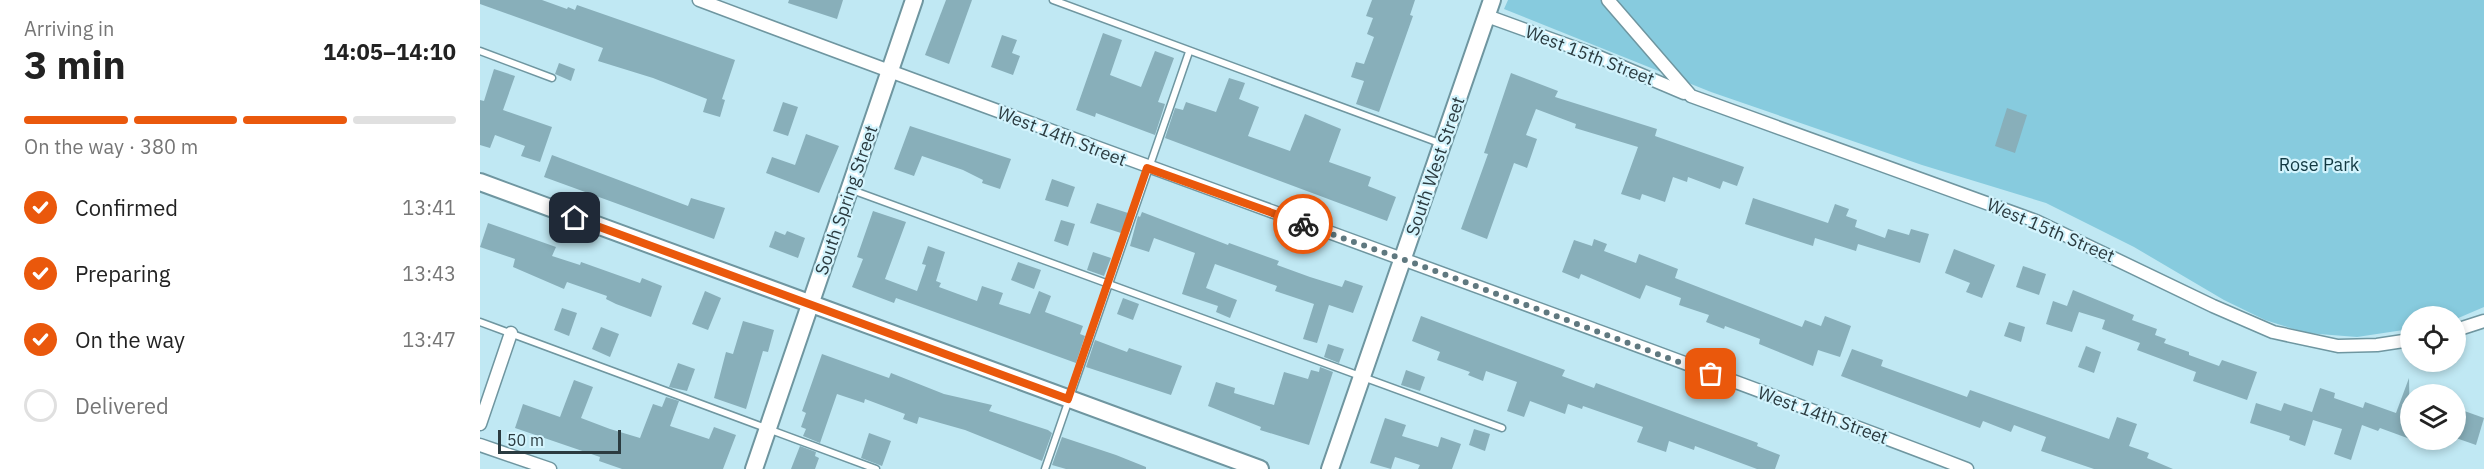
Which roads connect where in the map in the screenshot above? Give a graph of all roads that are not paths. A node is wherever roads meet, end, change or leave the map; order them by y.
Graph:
1 (699, 0) edge
2 (914, 0) edge
3 (1053, 0) edge
4 (1608, 0) edge
5 (1490, 8) edge
6 (480, 51) edge
7 (1189, 52) junction
8 (890, 72) junction
9 (552, 78) dead end
10 (1691, 96) junction
11 (1442, 144) junction
12 (1147, 168) junction
13 (480, 182) edge
14 (849, 189) junction
15 (1403, 260) junction
16 (1108, 285) junction
17 (810, 304) junction
18 (2484, 321) edge
19 (480, 322) edge
20 (2466, 327) edge
21 (511, 333) junction
22 (2400, 342) edge
23 (1362, 377) junction
24 (1068, 399) junction
25 (480, 424) edge
26 (768, 428) junction
27 (1502, 428) dead end
28 (480, 445) edge
29 (550, 469) edge
30 (754, 469) edge
31 (876, 469) edge
32 (1045, 469) edge
33 (1260, 469) edge
34 (1330, 469) edge
35 (1967, 469) edge

1 - 8 street, West 14th Street
2 - 8 street, South Spring Street
3 - 7 lane
4 - 10 street, West 15th Street
5 - 10 street, West 15th Street
5 - 11 street, South West Street
6 - 9 lane
7 - 11 lane
7 - 12 lane
8 - 12 street, West 14th Street
8 - 14 street, South Spring Street
10 - 22 street, West 15th Street
11 - 15 street, South West Street
12 - 15 street, West 14th Street
12 - 16 lane
13 - 17 street
14 - 16 lane
14 - 17 street, South Spring Street
15 - 23 street, South West Street
15 - 35 street, West 14th Street
16 - 23 lane
16 - 24 lane
17 - 24 street
17 - 26 street, South Spring Street
18 - 20 street
19 - 21 lane
21 - 25 street
21 - 26 lane
23 - 27 lane
23 - 34 street, South West Street
24 - 32 lane
24 - 33 street
26 - 30 street, South Spring Street
26 - 31 lane
28 - 29 street

